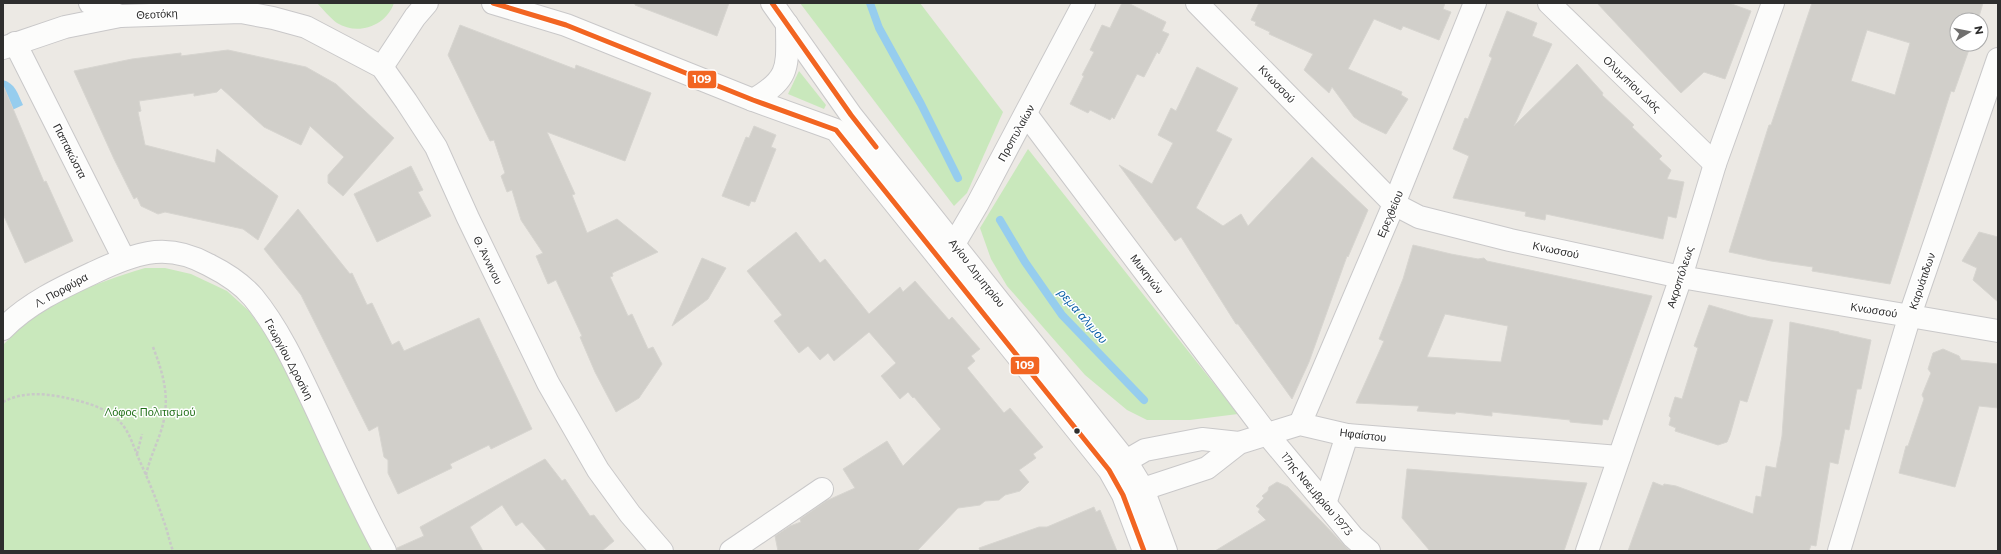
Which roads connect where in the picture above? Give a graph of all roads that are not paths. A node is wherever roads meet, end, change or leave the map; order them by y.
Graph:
1 (90, 3) edge
2 (427, 3) edge
3 (493, 3) edge
4 (772, 3) edge
5 (1084, 3) edge
6 (1475, 3) edge
7 (1549, 3) edge
8 (1773, 3) edge
9 (1205, 6) edge
10 (274, 10) edge
11 (120, 16) junction
12 (787, 24) junction
13 (9, 46) edge
14 (1998, 60) edge
15 (382, 67) junction
16 (753, 100) junction
17 (1022, 123) junction
18 (1715, 164) junction
19 (1394, 204) junction
20 (947, 251) junction
21 (124, 259) junction
22 (1681, 277) junction
23 (1910, 315) junction
24 (3, 329) edge
25 (1998, 330) edge
26 (1300, 424) junction
27 (1267, 434) junction
28 (1347, 435) junction
29 (1239, 443) junction
30 (1619, 457) junction
31 (1118, 465) junction
32 (822, 489) dead end
33 (1133, 492) junction
34 (1325, 504) junction
35 (385, 551) edge
36 (662, 551) edge
37 (731, 551) edge
38 (1144, 551) edge
39 (1166, 551) edge
40 (1369, 551) edge
41 (1587, 551) edge
42 (1840, 551) edge

1 - 11 street, Θεοτόκη
2 - 15 street
3 - 16 street, Αγίου Δημητρίου
4 - 12 street, Αγίου Δημητρίου
5 - 17 street, Προπυλαίων
6 - 19 street, Ερεχθείου
7 - 18 street, Ολυμπίου Διός
8 - 18 street, Ακροπόλεως
9 - 19 street, Κνωσσού
10 - 11 street, Θεοτόκη
10 - 15 street, Θ. Άννινου
11 - 13 street
12 - 16 street
12 - 20 street, Αγίου Δημητρίου
13 - 21 street, Παπακώστα
14 - 23 street, Καρυάτιδων
15 - 36 street, Θ. Άννινου
16 - 20 street, Αγίου Δημητρίου
17 - 20 street, Προπυλαίων
17 - 27 street, Μυκηνών
18 - 22 street, Ακροπόλεως
19 - 22 street, Κνωσσού
19 - 26 street, Ερεχθείου
20 - 31 street, Αγίου Δημητρίου
21 - 24 street, Λ. Πορφύρα
21 - 35 street, Γεωργίου Δροσίνη
22 - 23 street, Κνωσσού
22 - 30 street, Ακροπόλεως
23 - 25 street, Κνωσσού
23 - 42 street, Καρυάτιδων
26 - 27 street
26 - 28 street, Ηφαίστου
27 - 29 street
27 - 34 street, 17ης Νοεμβρίου 1973
28 - 30 street, Ηφαίστου
28 - 34 street
29 - 31 street
29 - 33 street
30 - 41 street, Ακροπόλεως
31 - 33 street, Αγίου Δημητρίου
32 - 37 street
33 - 38 street, Αγίου Δημητρίου
33 - 39 street, Αγίου Δημητρίου
34 - 40 street, 17ης Νοεμβρίου 1973

